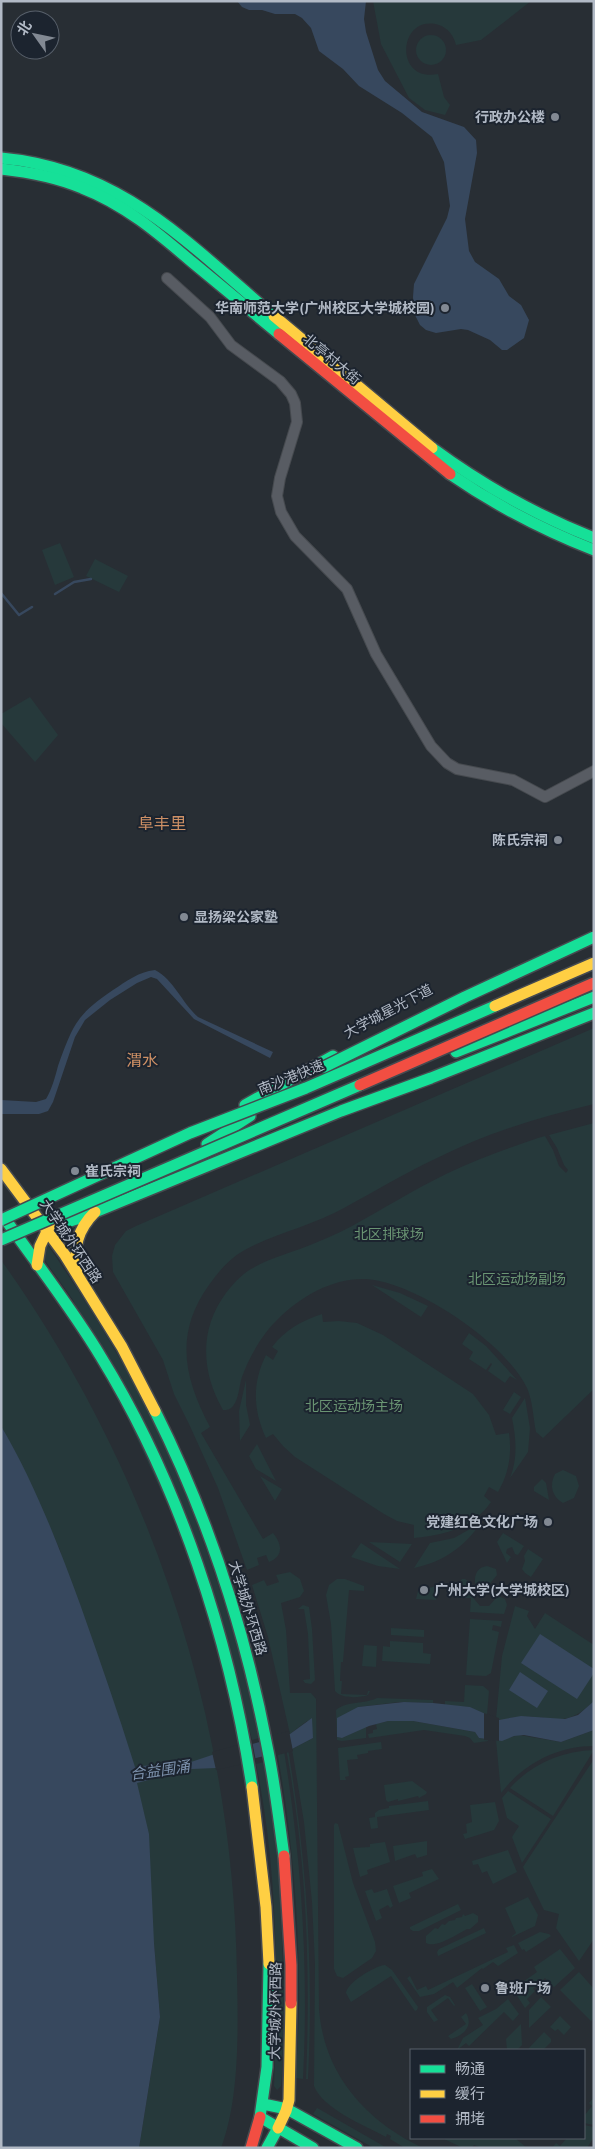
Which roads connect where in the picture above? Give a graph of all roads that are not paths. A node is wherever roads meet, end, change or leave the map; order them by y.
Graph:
1 (1, 158) edge
2 (1, 169) edge
3 (167, 278) dead end
4 (594, 538) edge
5 (594, 550) edge
6 (594, 771) edge
7 (594, 929) edge
8 (594, 937) edge
9 (594, 962) edge
10 (594, 983) edge
11 (594, 997) edge
12 (594, 1013) edge
13 (351, 1047) junction
14 (264, 1126) junction
15 (190, 1134) junction
16 (1, 1169) edge
17 (28, 1204) junction
18 (1, 1210) edge
19 (95, 1212) junction
20 (1, 1214) edge
21 (1, 1220) edge
22 (46, 1225) junction
23 (1, 1240) edge
24 (37, 1265) junction
25 (79, 1277) junction
26 (263, 2104) junction
27 (287, 2109) junction
28 (260, 2117) junction
29 (278, 2128) junction
30 (251, 2148) edge
31 (267, 2148) edge
32 (313, 2148) edge
33 (357, 2148) edge

1 - 4 main road, 北亭村大街
2 - 5 main road, 北亭村大街
3 - 6 street
7 - 13 main road, 大学城星光下道
8 - 15 main road, bridge
9 - 15 main road, 南沙港快速, bridge
10 - 14 main road, bridge
11 - 14 main road, bridge
12 - 19 main road
13 - 17 main road
13 - 22 main road, 大学城星光下道
14 - 23 main road, bridge
15 - 21 main road, 南沙港快速, bridge
16 - 17 main road, 大学城外环西路
17 - 22 main road, 大学城外环西路
18 - 22 main road
19 - 22 main road
19 - 25 main road
20 - 24 main road, 大学城外环西路
22 - 24 main road
22 - 25 main road, 大学城外环西路
24 - 26 main road, 大学城外环西路
25 - 27 main road, 大学城外环西路
26 - 27 main road
26 - 28 main road, 大学城外环西路
27 - 29 main road, 大学城外环西路
27 - 33 main road
28 - 29 main road
28 - 30 main road, 大学城外环西路
29 - 31 main road, 大学城外环西路
29 - 32 main road

